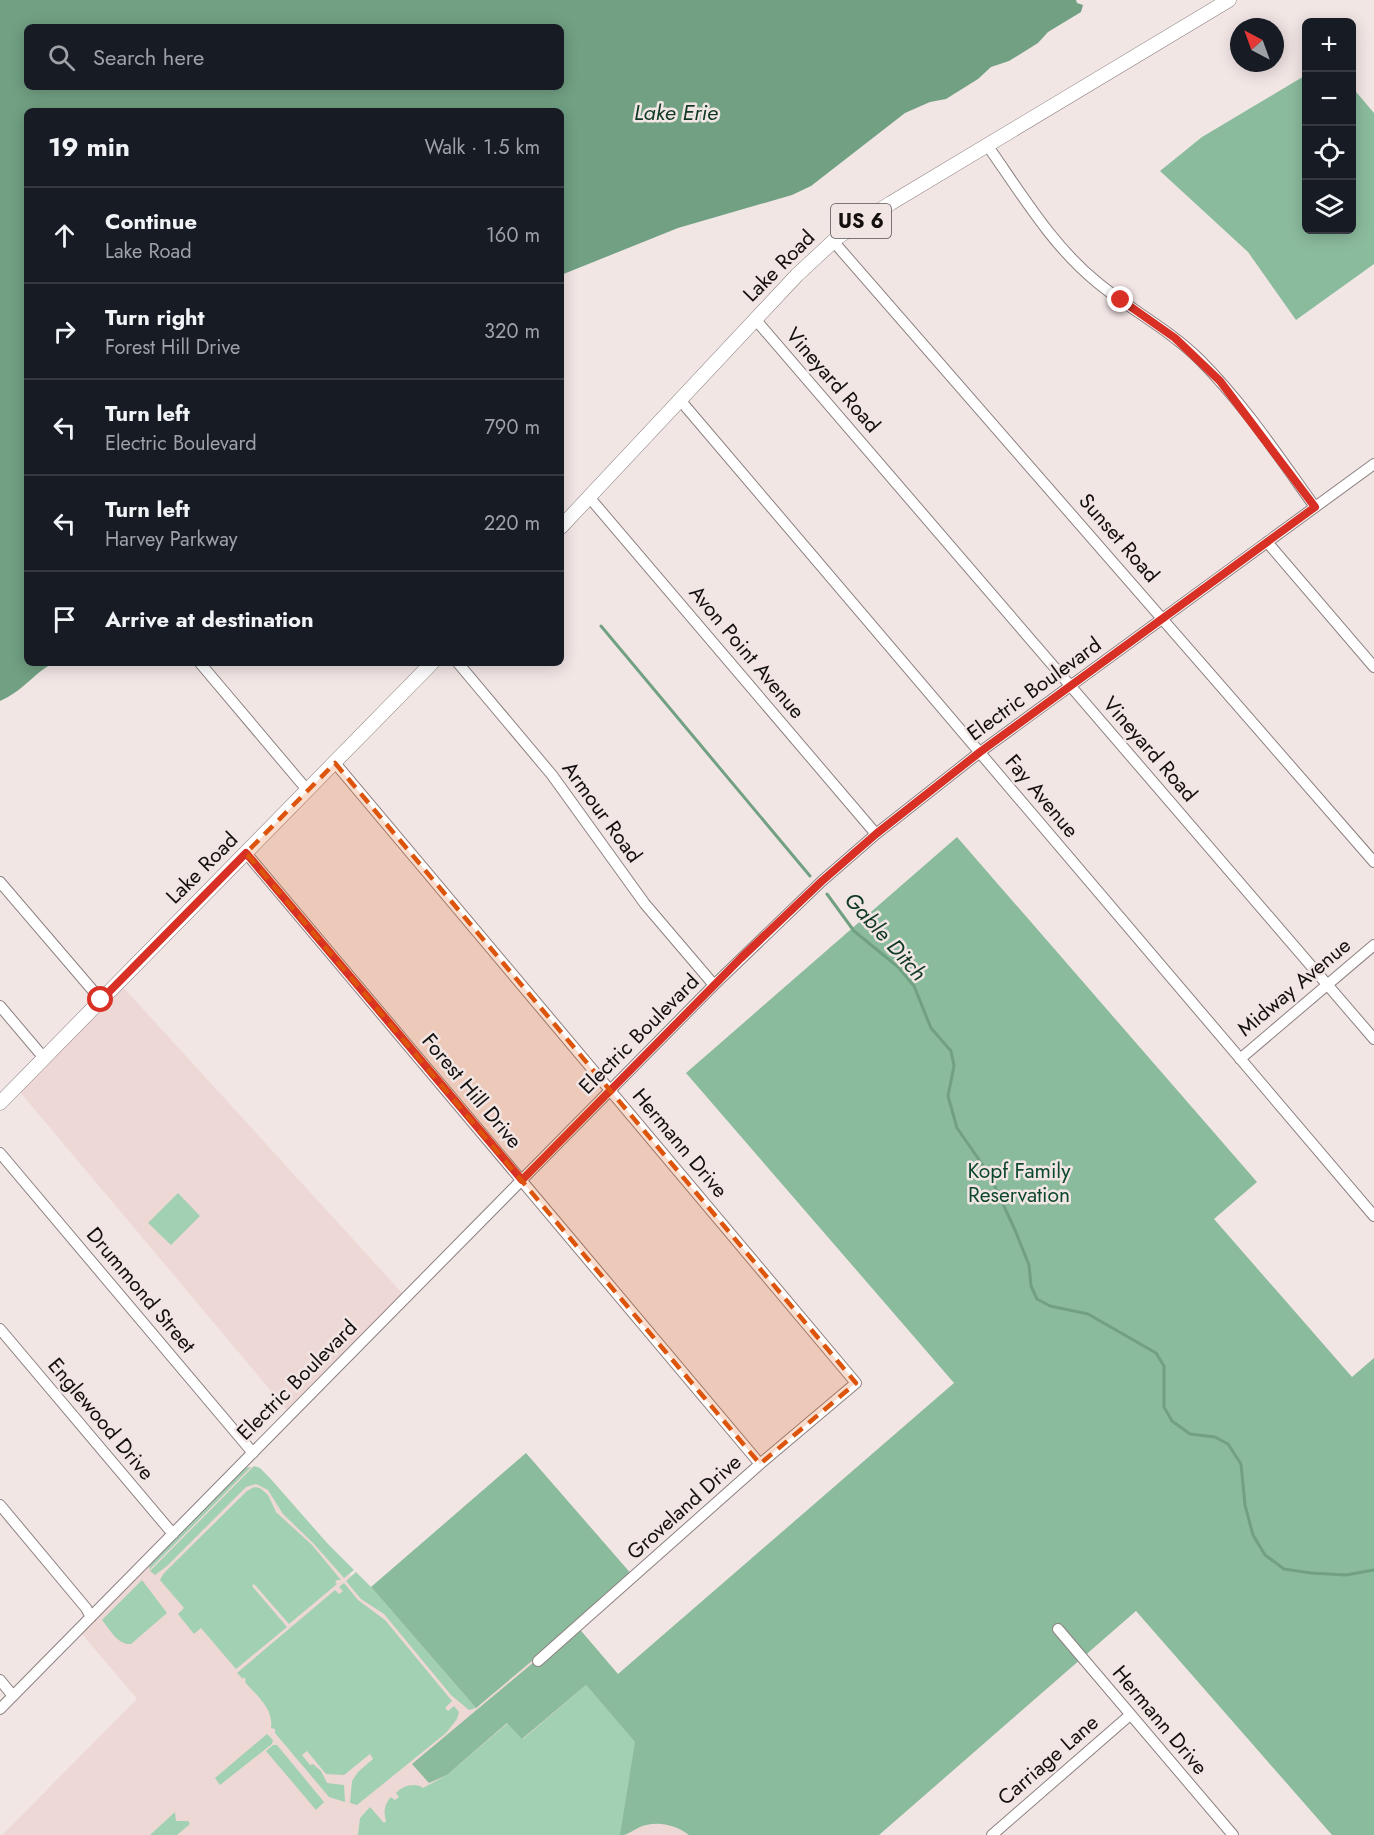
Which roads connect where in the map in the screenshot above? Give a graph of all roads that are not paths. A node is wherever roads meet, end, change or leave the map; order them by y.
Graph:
1 (1229, 0) edge
2 (987, 145) junction
3 (833, 241) junction
4 (755, 319) junction
5 (680, 399) junction
6 (1374, 464) edge
7 (589, 497) junction
8 (1315, 507) junction
9 (564, 524) edge
10 (1267, 542) junction
11 (1163, 619) junction
12 (203, 666) edge
13 (429, 666) edge
14 (461, 666) edge
15 (1374, 667) edge
16 (1070, 686) junction
17 (980, 752) junction
18 (335, 763) junction
19 (308, 790) junction
20 (876, 834) junction
21 (246, 853) junction
22 (1374, 862) edge
23 (0, 882) edge
24 (1374, 945) edge
25 (714, 985) junction
26 (1327, 985) junction
27 (101, 1000) junction
28 (0, 1006) edge
29 (1374, 1040) edge
30 (44, 1058) junction
31 (1240, 1059) junction
32 (610, 1090) junction
33 (0, 1103) edge
34 (0, 1153) edge
35 (522, 1180) junction
36 (1374, 1216) edge
37 (0, 1329) edge
38 (856, 1383) joint
39 (253, 1453) junction
40 (760, 1464) junction
41 (0, 1505) edge
42 (173, 1534) junction
43 (92, 1617) junction
44 (1058, 1629) dead end
45 (538, 1660) dead end
46 (0, 1680) edge
47 (13, 1696) junction
48 (0, 1709) edge
49 (1130, 1715) junction
50 (992, 1835) edge
51 (1233, 1835) edge

1 - 2 main road, Lake Road / US 6
2 - 3 main road, Lake Road / US 6
2 - 8 street
3 - 4 main road, Lake Road / US 6
3 - 11 street, Sunset Road
4 - 5 main road, Lake Road / US 6
4 - 16 street, Vineyard Road
5 - 7 main road, Lake Road / US 6
5 - 17 street, Fay Avenue
6 - 8 street, Electric Boulevard
7 - 9 main road, Lake Road / US 6
7 - 20 street, Avon Point Avenue
8 - 10 street, Electric Boulevard
10 - 11 street, Electric Boulevard
10 - 15 street
11 - 16 street, Electric Boulevard
11 - 22 street, Sunset Road
12 - 19 street
13 - 18 main road, Lake Road
14 - 25 street, Armour Road
16 - 17 street, Electric Boulevard
16 - 26 street, Vineyard Road
17 - 20 street, Electric Boulevard
17 - 31 street, Fay Avenue
18 - 19 main road, Lake Road
18 - 32 street, Hermann Drive
19 - 21 main road, Lake Road
20 - 25 street, Electric Boulevard
21 - 27 main road, Lake Road
21 - 35 street, Forest Hill Drive
23 - 27 street
24 - 26 street, Midway Avenue
25 - 32 street, Electric Boulevard
26 - 29 street, Vineyard Road
26 - 31 street, Midway Avenue
27 - 30 main road, Lake Road
28 - 30 street
30 - 33 main road, Lake Road
31 - 36 street, Fay Avenue
32 - 35 street, Electric Boulevard
32 - 38 street, Hermann Drive
34 - 39 street, Drummond Street
35 - 39 street, Electric Boulevard
35 - 40 street, Forest Hill Drive
37 - 42 street, Englewood Drive
38 - 40 street, Groveland Drive
39 - 42 street, Electric Boulevard
40 - 45 street, Groveland Drive
41 - 43 street
42 - 43 street, Electric Boulevard
43 - 47 street, Electric Boulevard
44 - 49 street, Hermann Drive
46 - 47 street
47 - 48 street, Electric Boulevard
49 - 50 street, Carriage Lane
49 - 51 street, Hermann Drive

